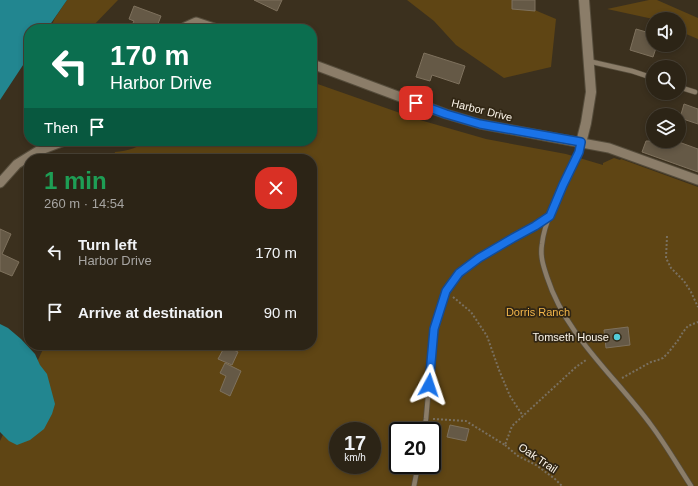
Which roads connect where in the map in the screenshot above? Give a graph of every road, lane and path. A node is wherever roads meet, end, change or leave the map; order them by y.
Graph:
1 (584, 0) edge
2 (192, 24) edge
3 (202, 24) edge
4 (588, 61) junction
5 (317, 66) edge
6 (646, 76) edge
7 (686, 89) edge
8 (695, 92) dead end
9 (581, 142) junction
10 (51, 146) edge
11 (33, 154) edge
12 (24, 160) edge
13 (698, 180) edge
14 (0, 183) edge
15 (550, 216) junction
16 (667, 236) dead end
17 (446, 291) junction
18 (698, 307) edge
19 (698, 322) edge
20 (593, 356) junction
21 (616, 382) junction
22 (523, 416) junction
23 (426, 419) junction
24 (426, 422) edge
25 (505, 445) junction
26 (416, 474) edge
27 (414, 486) edge
28 (562, 486) edge
29 (691, 486) edge

1 - 4 street
2 - 3 street
4 - 6 lane
4 - 9 street
5 - 9 street, Harbor Drive
7 - 8 lane
9 - 13 street, Harbor Drive
9 - 15 lane
10 - 11 street
12 - 14 street
15 - 17 lane
15 - 20 lane
16 - 18 path
17 - 22 path
17 - 23 lane
19 - 21 path
20 - 21 lane
20 - 22 path
21 - 29 lane
22 - 25 path
23 - 24 lane
23 - 25 path, Oak Trail
25 - 28 path, Oak Trail
26 - 27 lane

